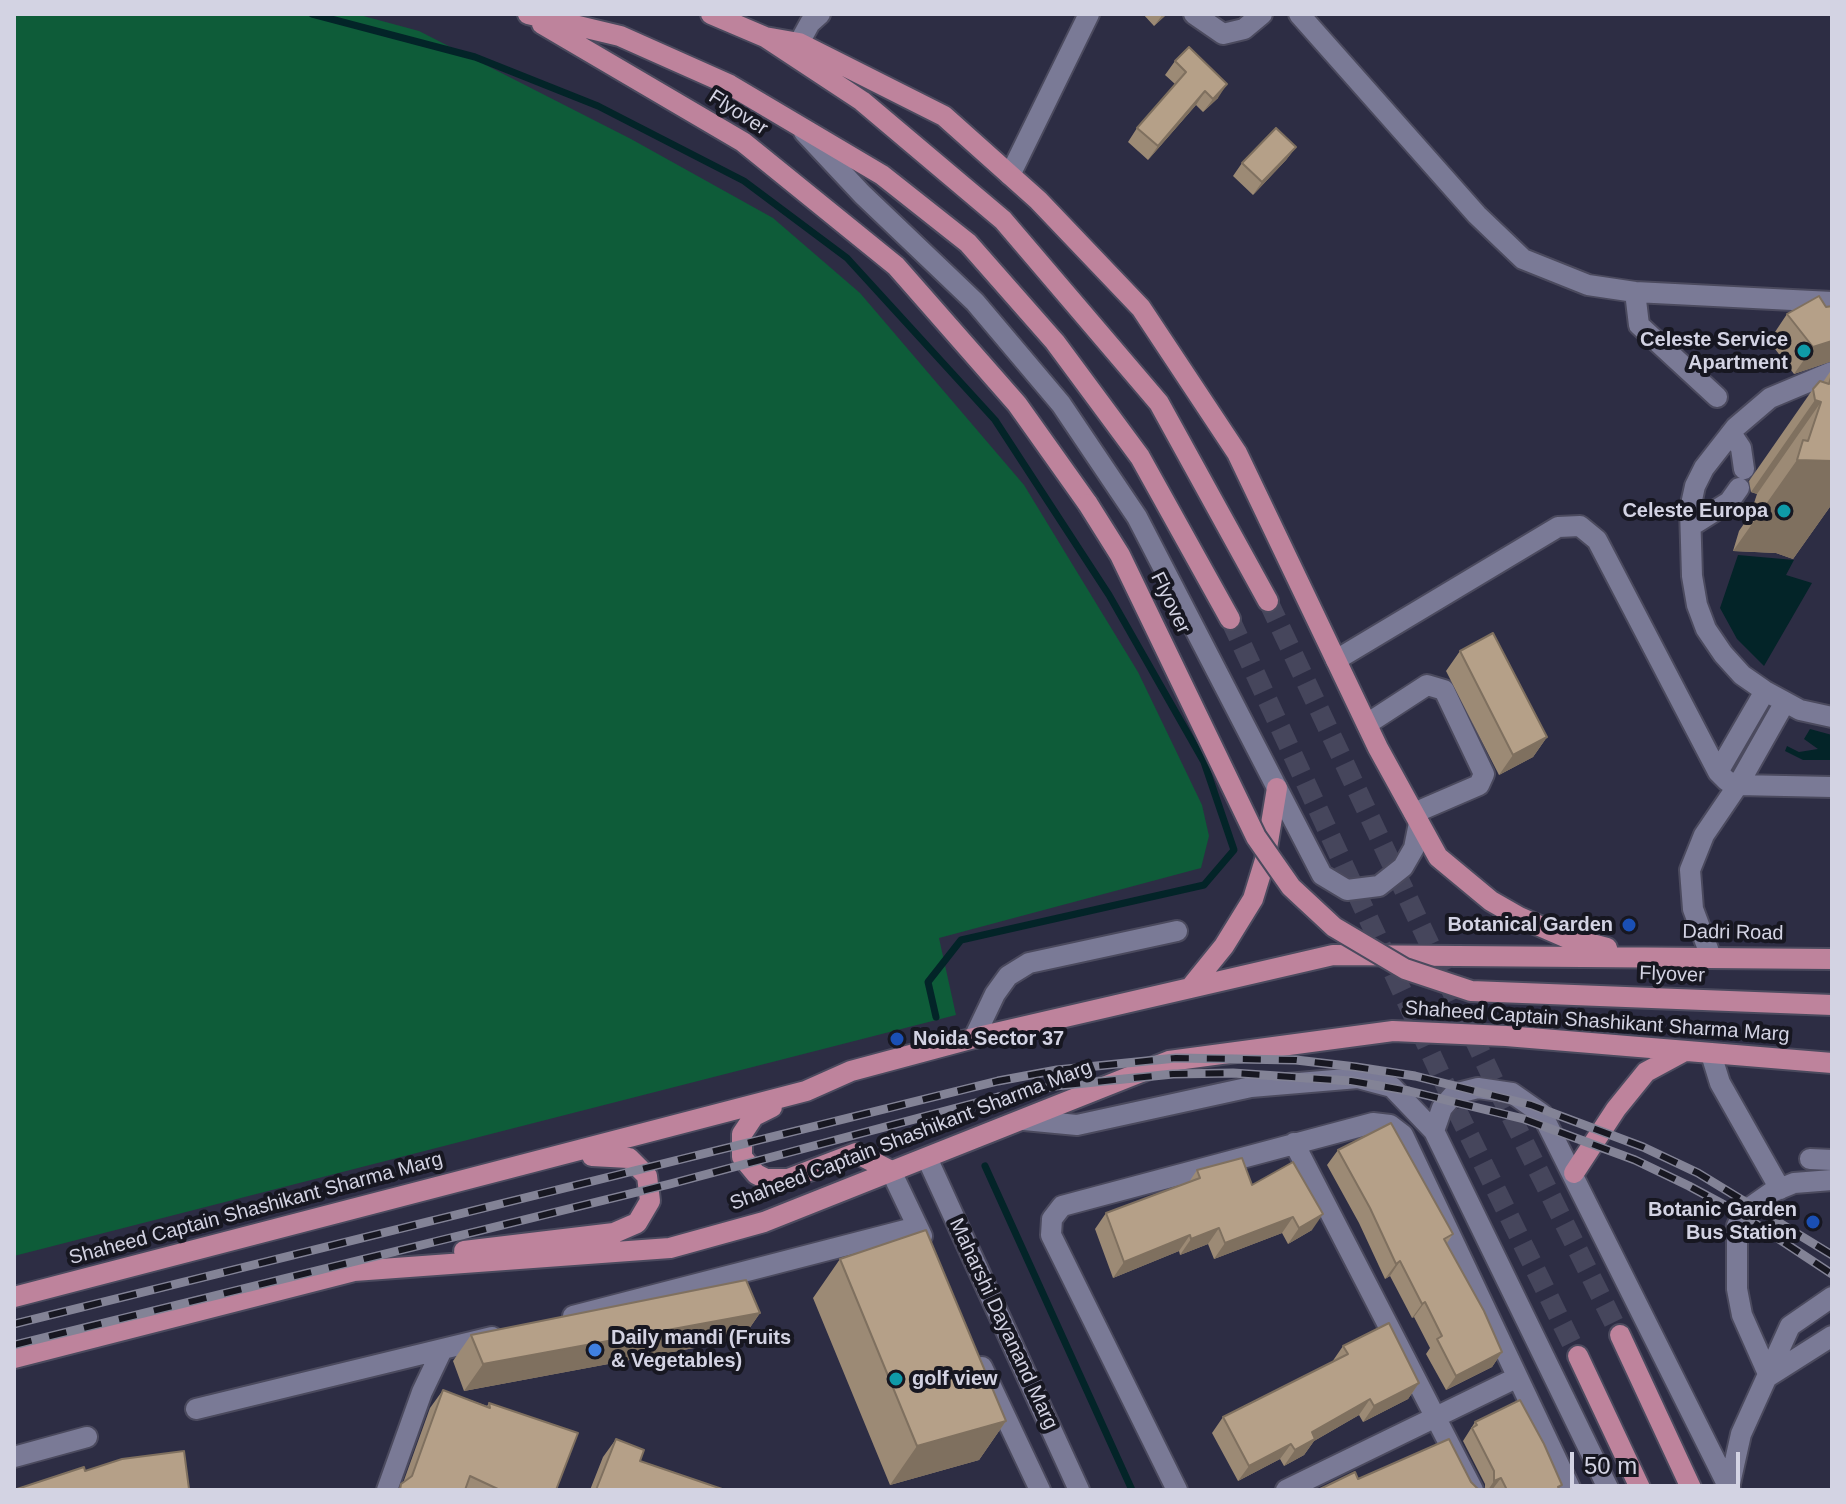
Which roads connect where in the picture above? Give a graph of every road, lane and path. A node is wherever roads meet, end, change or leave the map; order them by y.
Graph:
1 (527, 14) edge
2 (711, 14) edge
3 (1089, 14) edge
4 (1194, 14) edge
5 (1262, 14) edge
6 (1299, 14) edge
7 (810, 17) edge
8 (765, 37) junction
9 (799, 43) junction
10 (796, 123) junction
11 (1010, 175) junction
12 (1635, 292) junction
13 (1832, 302) edge
14 (1832, 372) edge
15 (1717, 397) dead end
16 (1731, 433) junction
17 (1691, 526) junction
18 (1268, 601) tunnel mouth
19 (1230, 619) tunnel mouth
20 (1336, 660) junction
21 (1765, 691) junction
22 (1785, 702) junction
23 (1832, 717) edge
24 (1367, 724) junction
25 (1718, 772) junction
26 (1738, 785) junction
27 (1832, 787) edge
28 (1277, 788) junction
29 (1416, 818) junction
30 (1177, 931) dead end
31 (1634, 956) junction
32 (1711, 957) junction
33 (1832, 959) edge
34 (1190, 988) junction
35 (1832, 1005) edge
36 (974, 1038) junction
37 (1683, 1052) junction
38 (1711, 1054) junction
39 (1832, 1063) edge
40 (806, 1091) junction
41 (1024, 1120) junction
42 (1434, 1131) junction
43 (1294, 1143) junction
44 (927, 1158) junction
45 (542, 1159) junction
46 (1810, 1159) dead end
47 (1832, 1160) edge
48 (891, 1171) junction
49 (1574, 1173) junction
50 (1832, 1180) edge
51 (1780, 1189) junction
52 (917, 1227) junction
53 (930, 1255) edge
54 (354, 1271) junction
55 (14, 1297) edge
56 (1832, 1297) edge
57 (549, 1322) edge
58 (519, 1330) edge
59 (1620, 1335) tunnel mouth
60 (1832, 1336) edge
61 (442, 1350) junction
62 (975, 1352) edge
63 (1578, 1356) tunnel mouth
64 (14, 1358) edge
65 (1769, 1376) junction
66 (1516, 1378) junction
67 (196, 1409) dead end
68 (1436, 1417) junction
69 (87, 1437) dead end
70 (14, 1457) edge
71 (390, 1489) edge
72 (1730, 1489) edge
73 (1040, 1490) edge
74 (1079, 1490) edge
75 (1177, 1490) edge
76 (1286, 1490) edge
77 (1473, 1490) edge
78 (1571, 1490) edge
79 (1609, 1490) edge
80 (1641, 1490) edge
81 (1692, 1490) edge

1 - 10 main road
1 - 35 main road, Flyover, bridge
2 - 8 main road
3 - 11 street
4 - 5 street
6 - 12 street
7 - 9 street
8 - 9 main road
8 - 18 main road
9 - 11 main road
10 - 19 main road
10 - 28 street
11 - 20 main road
12 - 13 street
12 - 15 street
14 - 16 street
16 - 17 street
16 - 17 street
17 - 21 street
20 - 24 main road
20 - 25 street
21 - 22 street
21 - 25 street
22 - 23 street
22 - 26 street
24 - 29 main road
24 - 29 street
25 - 26 street
26 - 27 street
26 - 32 street
28 - 29 street
28 - 34 main road
29 - 31 main road
30 - 36 street
31 - 32 main road, Dadri Road
31 - 34 main road, Shaheed Captain Shashikant Sharma Marg
32 - 33 main road, Dadri Road
34 - 36 main road, Shaheed Captain Shashikant Sharma Marg
36 - 40 main road, Shaheed Captain Shashikant Sharma Marg
37 - 38 main road, Shaheed Captain Shashikant Sharma Marg
37 - 41 main road, Shaheed Captain Shashikant Sharma Marg
37 - 49 main road
38 - 39 main road, Shaheed Captain Shashikant Sharma Marg
38 - 51 street
40 - 45 main road, Shaheed Captain Shashikant Sharma Marg
40 - 48 main road
41 - 42 street
41 - 44 main road, Shaheed Captain Shashikant Sharma Marg
42 - 49 street
42 - 79 street
43 - 66 street
43 - 68 street
43 - 75 street
44 - 48 main road, Shaheed Captain Shashikant Sharma Marg
44 - 74 street, Maharshi Dayanand Marg
45 - 54 main road
45 - 55 main road, Shaheed Captain Shashikant Sharma Marg
46 - 47 street
48 - 52 street, Maharshi Dayanand Marg
48 - 54 main road, Shaheed Captain Shashikant Sharma Marg
49 - 72 street
50 - 51 street
51 - 65 street
52 - 53 street, Maharshi Dayanand Marg
52 - 57 street
54 - 64 main road, Shaheed Captain Shashikant Sharma Marg
56 - 65 street
58 - 61 street
59 - 81 main road
60 - 65 street
61 - 67 street
61 - 71 street
62 - 73 street, Maharshi Dayanand Marg
63 - 80 main road
65 - 72 street
66 - 68 street
66 - 78 street
68 - 76 street
68 - 77 street
69 - 70 street

